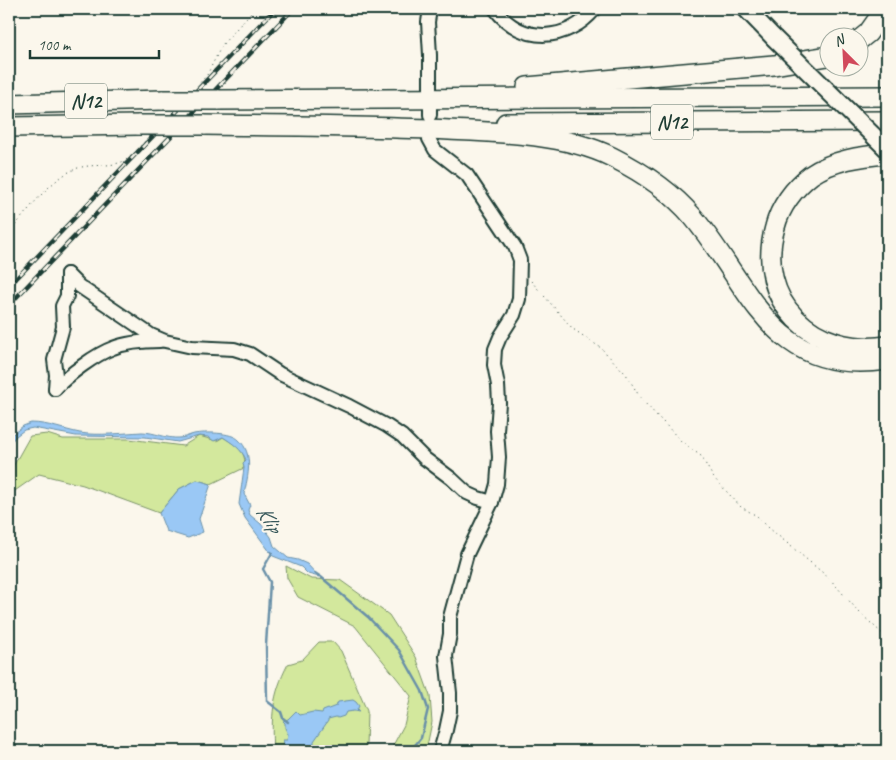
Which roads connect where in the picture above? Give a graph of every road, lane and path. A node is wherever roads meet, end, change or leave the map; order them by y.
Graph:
1 (430, 9) edge
2 (495, 9) edge
3 (595, 9) edge
4 (746, 9) edge
5 (885, 9) edge
6 (868, 33) edge
7 (818, 58) edge
8 (430, 89) dead end
9 (887, 96) edge
10 (367, 99) junction
11 (9, 104) edge
12 (887, 121) edge
13 (357, 126) junction
14 (9, 127) edge
15 (429, 139) dead end
16 (887, 149) edge
17 (887, 154) edge
18 (520, 265) junction
19 (164, 341) junction
20 (887, 346) edge
21 (887, 360) edge
22 (492, 502) junction
23 (887, 638) edge
24 (440, 751) edge

1 - 8 street
2 - 3 street
4 - 16 main road, bridge
5 - 6 highway
7 - 10 highway
9 - 10 highway, N12
10 - 11 highway, N12, bridge
12 - 13 highway, N12
13 - 14 highway, N12, bridge
13 - 21 highway
15 - 18 street
17 - 20 highway
18 - 22 street
18 - 23 path
19 - 19 street
19 - 22 street
22 - 24 street

